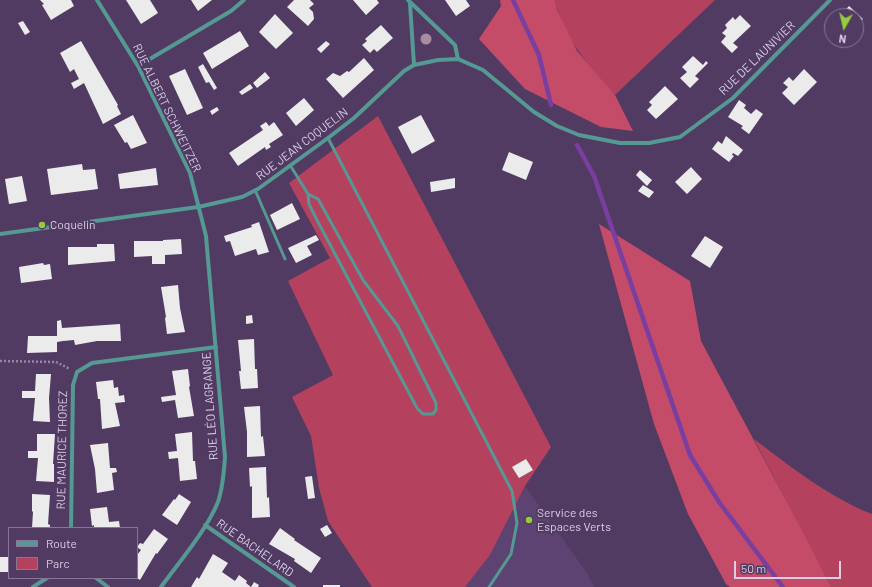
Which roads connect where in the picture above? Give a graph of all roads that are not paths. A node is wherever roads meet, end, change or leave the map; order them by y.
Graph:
1 (97, 0) edge
2 (244, 0) edge
3 (830, 0) edge
4 (409, 2) edge
5 (458, 59) junction
6 (414, 65) junction
7 (138, 66) junction
8 (579, 135) joint
9 (328, 138) junction
10 (290, 165) junction
11 (255, 190) junction
12 (308, 194) junction
13 (198, 207) junction
14 (0, 234) edge
15 (285, 259) dead end
16 (216, 348) junction
17 (205, 525) junction
18 (71, 527) edge
19 (45, 579) edge
20 (97, 579) edge
21 (33, 587) edge
22 (108, 587) edge
23 (162, 587) edge
24 (294, 587) edge
25 (489, 587) edge

1 - 7 street, RUE ALBERT SCHWEITZER
2 - 7 street
3 - 8 street, RUE DE LAUNIVIER
4 - 5 street
4 - 6 street
5 - 6 street, RUE JEAN COQUELIN
5 - 8 street, RUE JEAN COQUELIN
6 - 9 street, RUE JEAN COQUELIN
7 - 13 street, RUE ALBERT SCHWEITZER
9 - 10 street, RUE JEAN COQUELIN
9 - 25 lane
10 - 11 street, RUE JEAN COQUELIN
10 - 12 lane
11 - 13 street, RUE JEAN COQUELIN
11 - 15 lane
12 - 12 lane
13 - 14 street, RUE JEAN COQUELIN
13 - 16 street, RUE LÉO LAGRANGE
16 - 17 street, RUE LÉO LAGRANGE
16 - 18 street, RUE MAURICE THOREZ
17 - 23 street, RUE LÉO LAGRANGE
17 - 24 street, RUE BACHELARD
19 - 21 street
20 - 22 street

